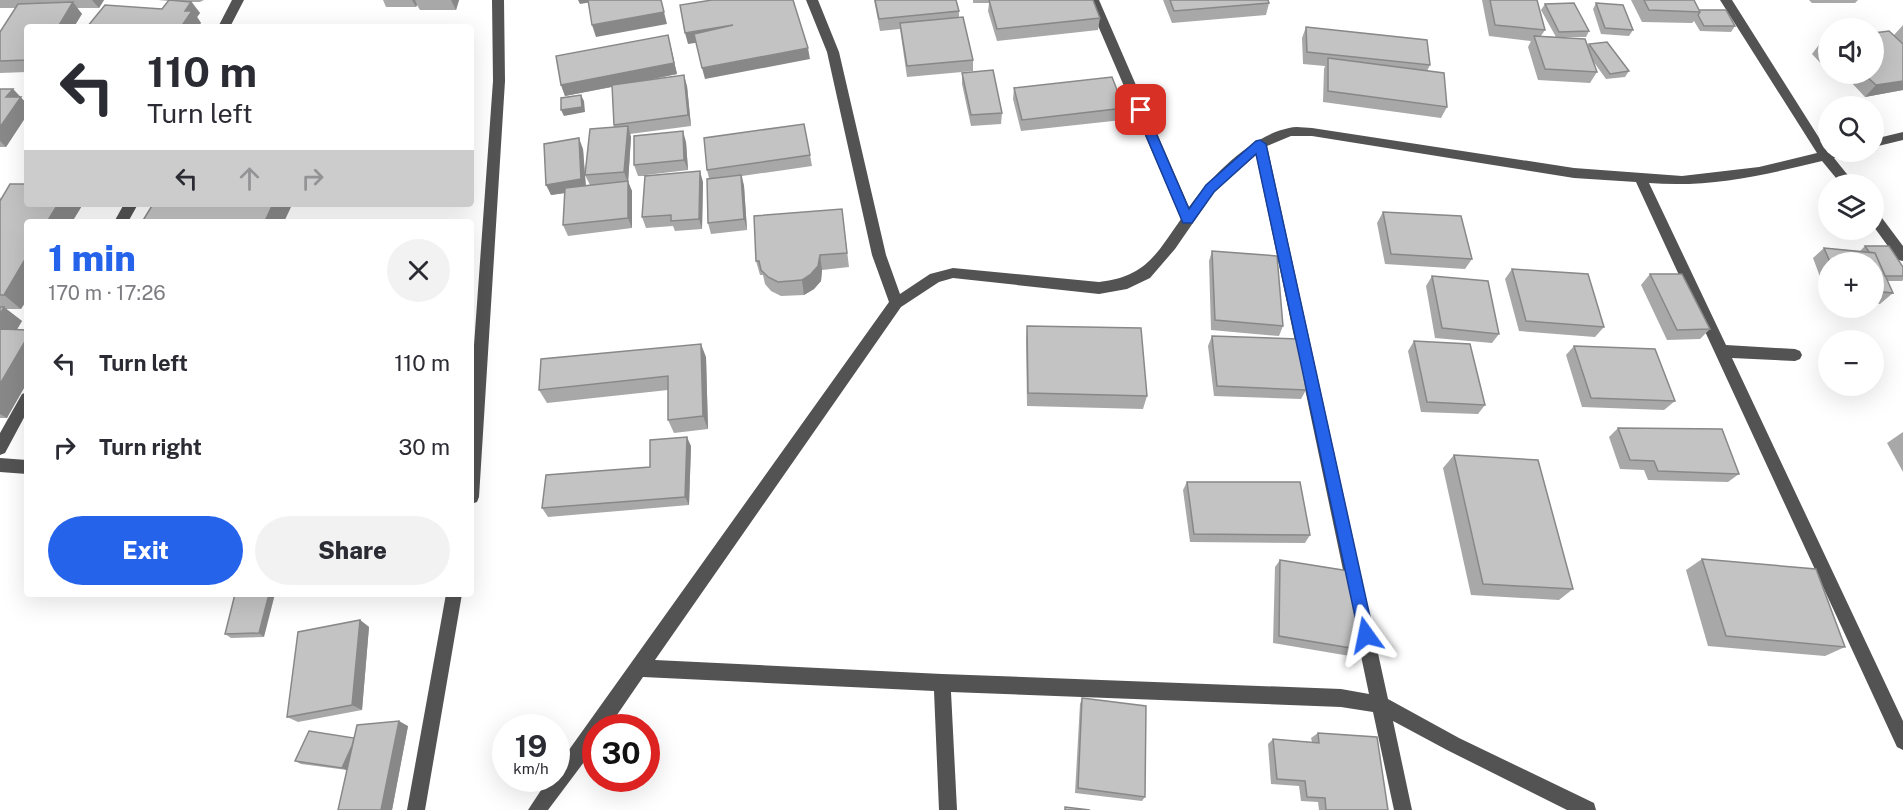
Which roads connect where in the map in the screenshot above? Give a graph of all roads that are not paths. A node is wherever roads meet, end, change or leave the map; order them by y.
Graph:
1 (238, 0) edge
2 (498, 0) edge
3 (812, 0) edge
4 (1093, 0) edge
5 (1726, 0) edge
6 (226, 24) edge
7 (1818, 134) edge
8 (1903, 136) edge
9 (1884, 141) edge
10 (1260, 144) junction
11 (1818, 156) edge
12 (1640, 177) junction
13 (1188, 220) junction
14 (1884, 231) edge
15 (1903, 256) edge
16 (896, 303) junction
17 (1721, 351) junction
18 (1795, 355) dead end
19 (24, 404) edge
20 (0, 448) edge
21 (474, 452) edge
22 (0, 465) edge
23 (24, 467) edge
24 (453, 597) edge
25 (640, 668) junction
26 (942, 683) junction
27 (1382, 705) junction
28 (607, 714) edge
29 (1903, 741) edge
30 (582, 748) edge
31 (416, 810) edge
32 (537, 810) edge
33 (948, 810) edge
34 (1403, 810) edge
35 (1587, 810) edge

1 - 6 street
2 - 21 street
3 - 16 street
4 - 13 street
5 - 7 street
8 - 9 street
10 - 12 street
10 - 13 street
10 - 27 street
11 - 12 street
12 - 17 street
13 - 16 street
14 - 15 street
16 - 25 street
17 - 18 street
17 - 29 street
19 - 20 street
22 - 23 street
24 - 31 street
25 - 26 street
25 - 28 street
26 - 27 street
26 - 33 street
27 - 34 street
27 - 35 street
30 - 32 street

